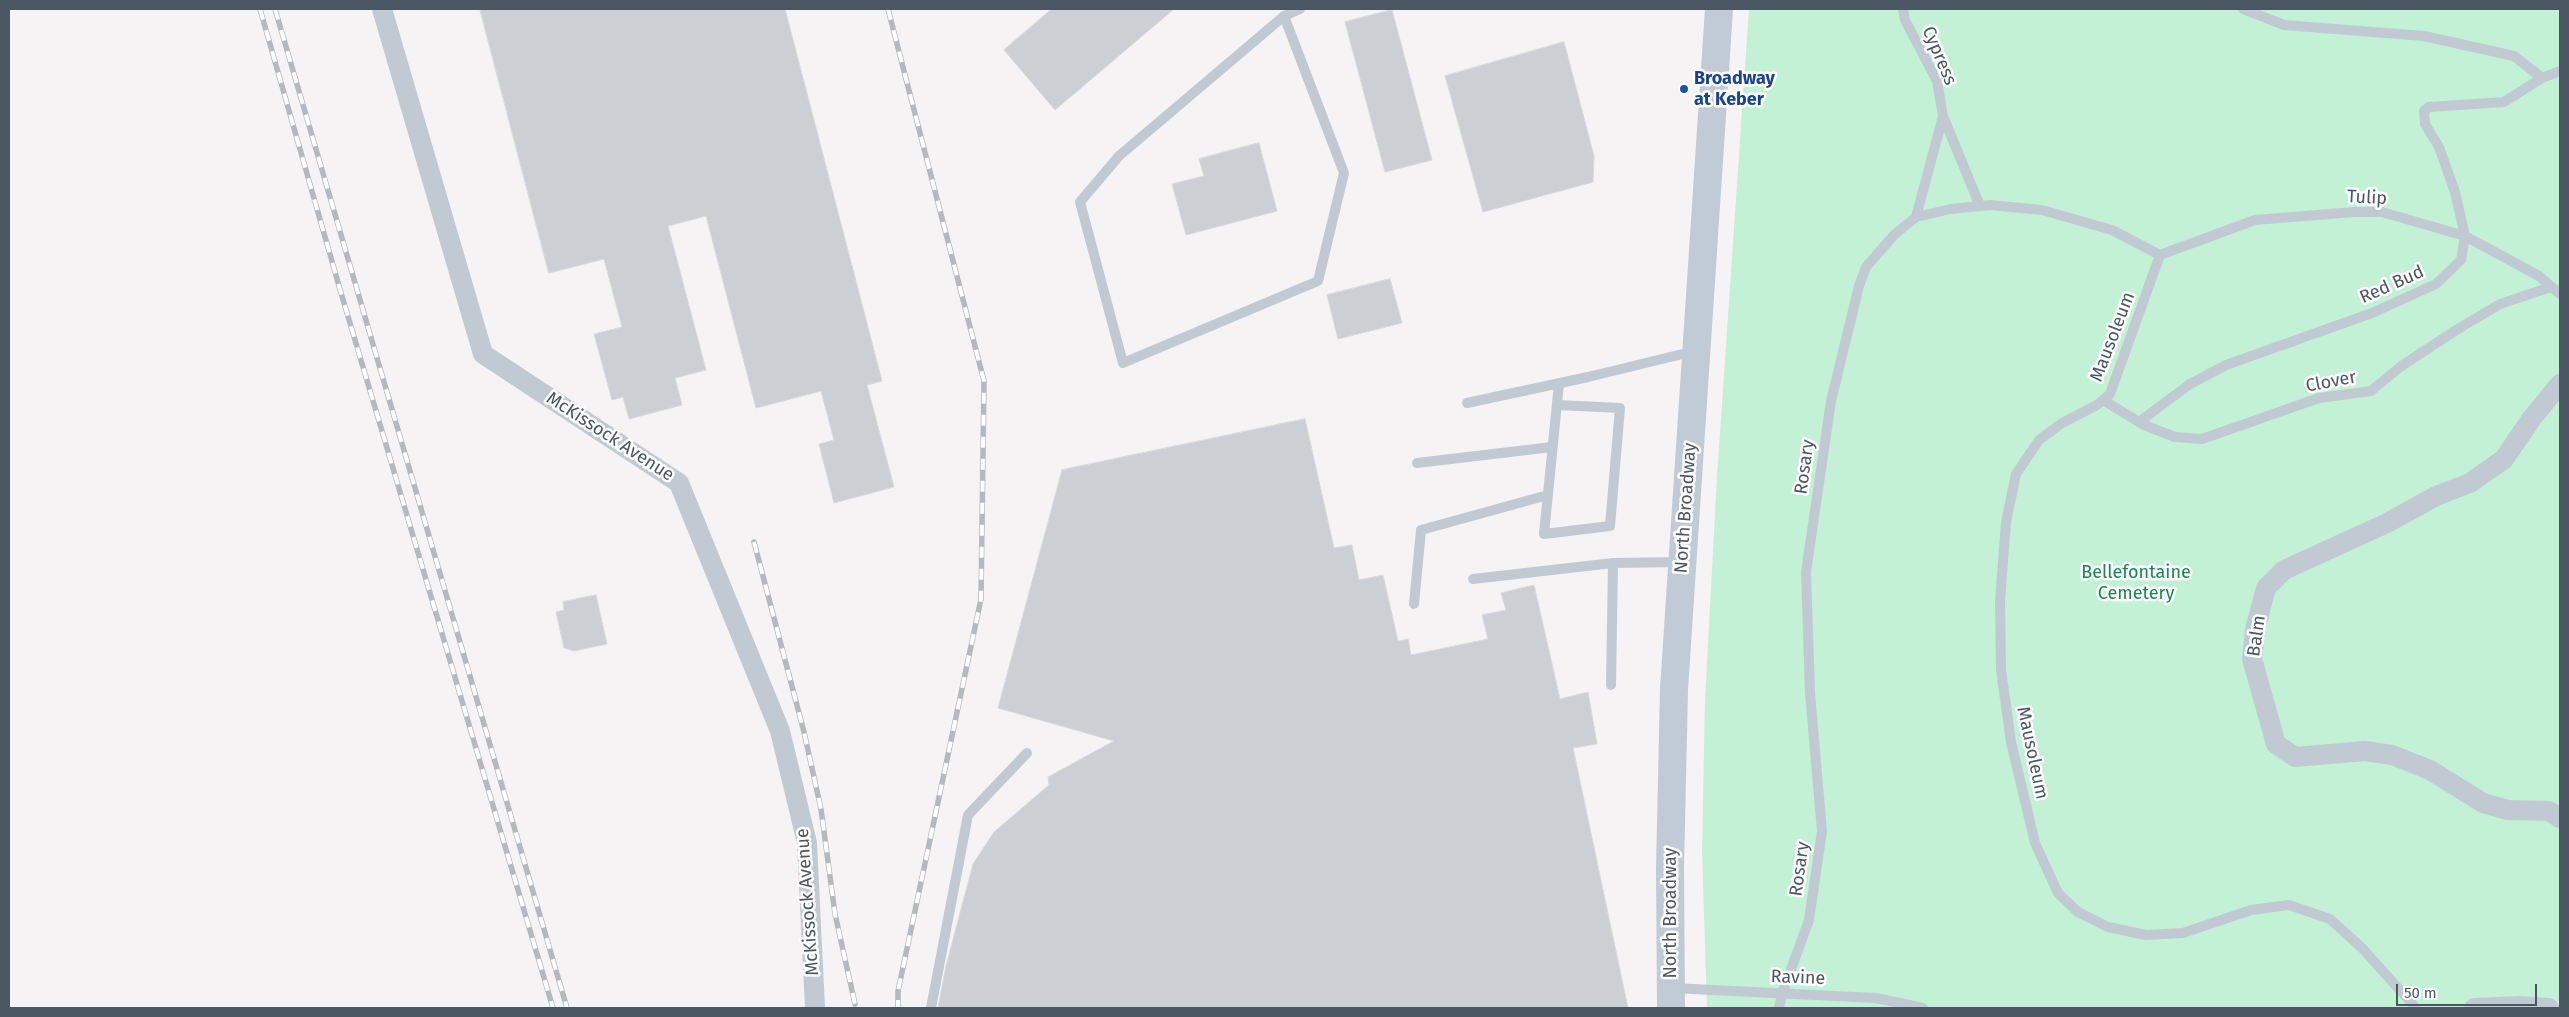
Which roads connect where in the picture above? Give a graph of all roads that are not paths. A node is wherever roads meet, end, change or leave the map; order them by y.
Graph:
1 (382, 9) edge
2 (1300, 9) edge
3 (1719, 9) edge
4 (1903, 9) edge
5 (2243, 9) edge
6 (1284, 16) junction
7 (2560, 71) edge
8 (2542, 78) junction
9 (1943, 116) junction
10 (1980, 206) junction
11 (1916, 217) junction
12 (2465, 236) junction
13 (2160, 255) junction
14 (2551, 287) junction
15 (2560, 294) edge
16 (1696, 351) junction
17 (1559, 383) junction
18 (2560, 384) edge
19 (2103, 400) junction
20 (1467, 403) dead end
21 (1557, 405) junction
22 (2139, 422) junction
23 (1552, 447) junction
24 (1417, 463) dead end
25 (1548, 495) junction
26 (1682, 562) junction
27 (1613, 563) junction
28 (1473, 580) dead end
29 (1414, 604) dead end
30 (1611, 684) dead end
31 (1027, 753) dead end
32 (2560, 818) edge
33 (1782, 994) junction
34 (1671, 998) edge
35 (815, 1008) edge
36 (931, 1008) edge
37 (1779, 1008) edge
38 (1923, 1008) edge
39 (2416, 1008) edge
40 (2474, 1008) edge
41 (2549, 1008) edge

1 - 35 street, McKissock Avenue
2 - 6 lane
3 - 16 main road, North Broadway
4 - 9 lane, Cypress
5 - 8 lane
6 - 6 lane
7 - 8 lane, Red Bud
8 - 12 lane, Red Bud
9 - 10 lane, Cypress
9 - 11 lane, Cypress
10 - 11 lane, Rosary
10 - 13 lane, Rosary
11 - 33 lane, Rosary
12 - 13 lane, Tulip
12 - 14 lane, Tulip
12 - 22 lane, Red Bud
13 - 19 lane, Mausoleum
14 - 15 lane, Tulip
14 - 22 lane, Clover
16 - 17 lane
16 - 26 main road, North Broadway
17 - 20 lane
17 - 21 lane
18 - 32 street, Balm
19 - 22 lane, Clover
19 - 39 lane, Mausoleum
21 - 23 lane
21 - 25 lane
23 - 24 lane
23 - 25 lane
25 - 29 lane
26 - 27 lane
26 - 34 main road, North Broadway
27 - 28 lane
27 - 30 lane
31 - 36 lane
33 - 34 lane, Ravine
33 - 37 lane, Rosary
33 - 38 lane, Ravine
40 - 41 street

